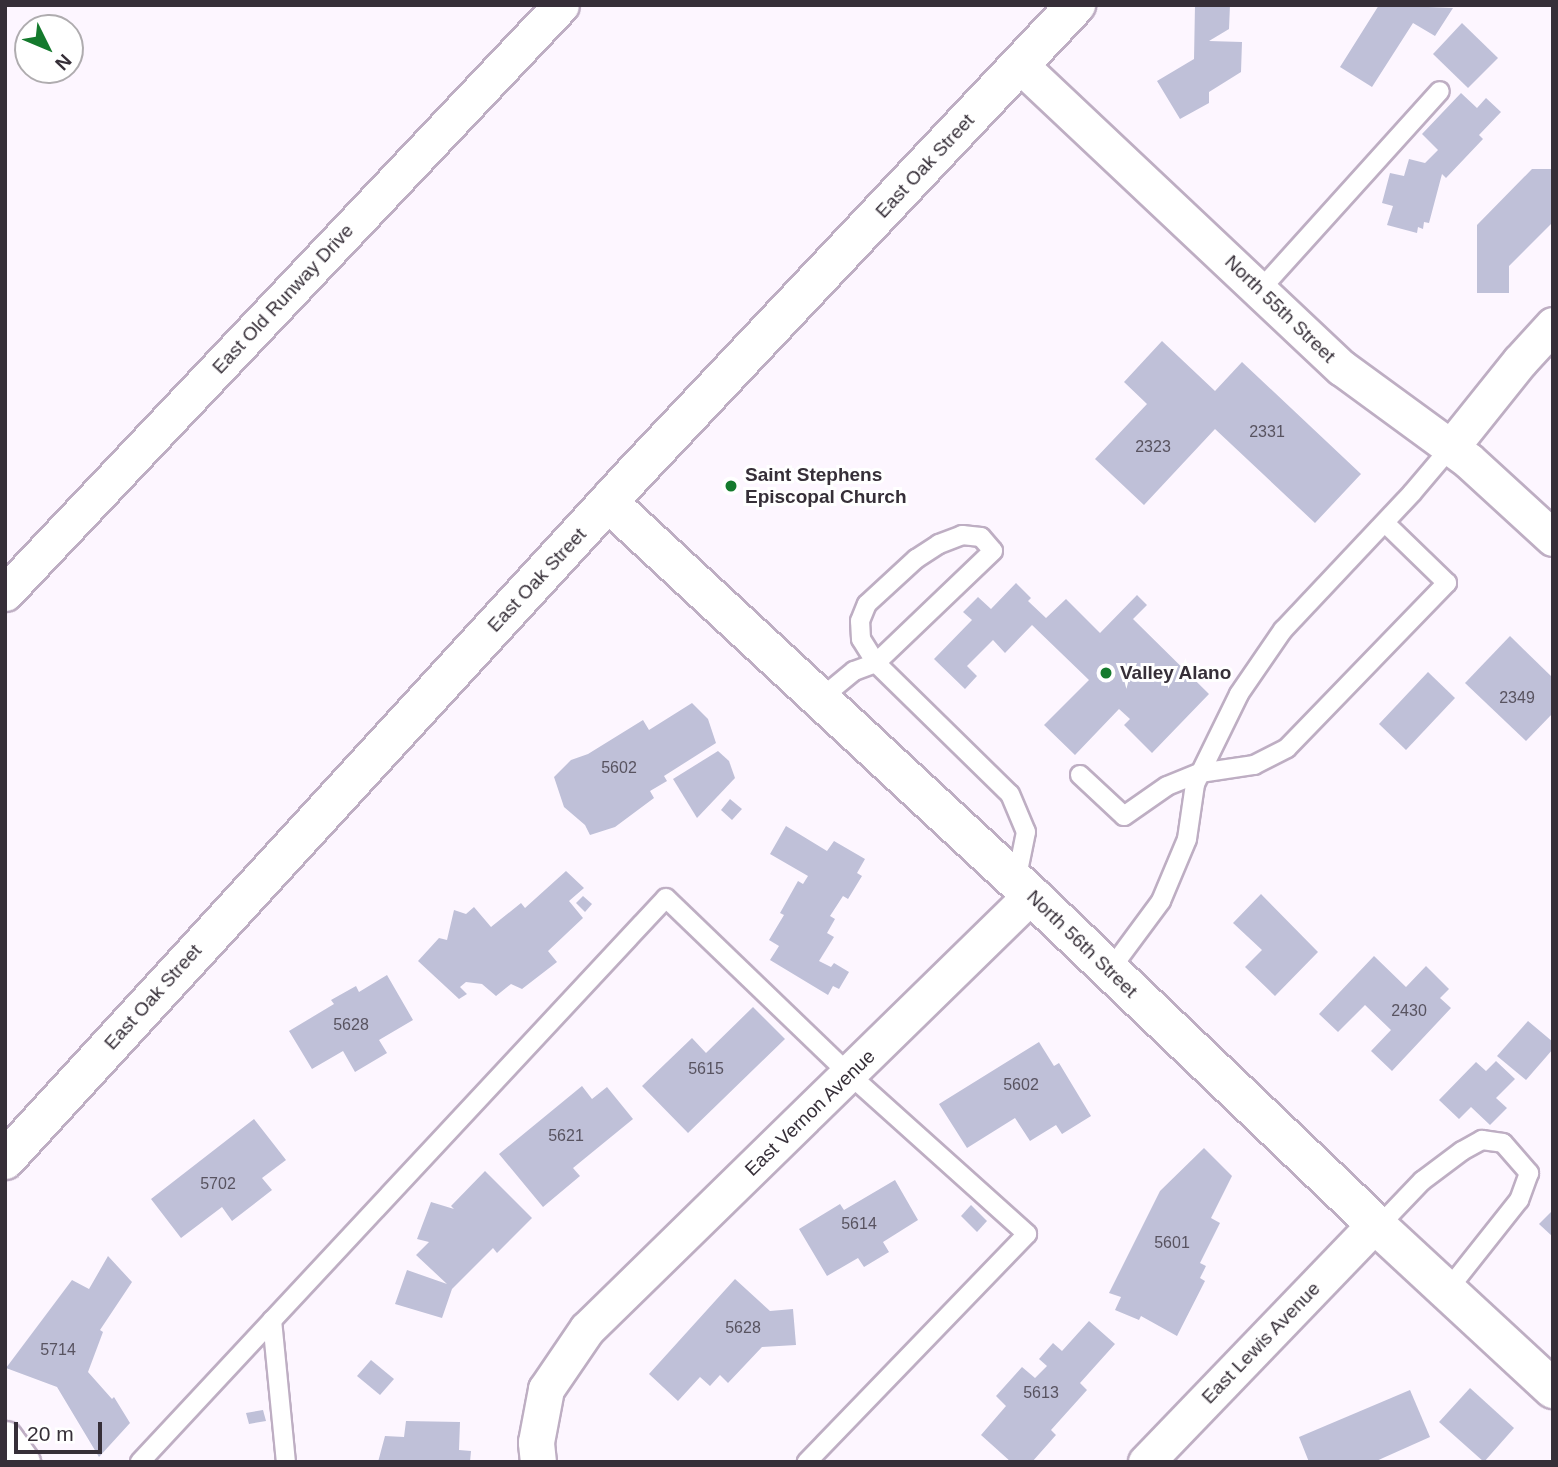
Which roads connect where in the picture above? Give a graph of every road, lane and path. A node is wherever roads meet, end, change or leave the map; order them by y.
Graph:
1 (561, 5) edge
2 (1076, 5) edge
3 (1020, 65) junction
4 (1440, 91) dead end
5 (1260, 290) junction
6 (1553, 325) edge
7 (1451, 447) junction
8 (608, 502) junction
9 (1384, 523) junction
10 (1553, 538) edge
11 (5, 593) edge
12 (876, 663) junction
13 (820, 699) junction
14 (1200, 773) junction
15 (1080, 775) dead end
16 (1024, 888) junction
17 (1110, 970) junction
18 (850, 1075) junction
19 (5, 1160) edge
20 (1376, 1225) junction
21 (1447, 1291) junction
22 (272, 1320) junction
23 (1553, 1389) edge
24 (5, 1439) edge
25 (22, 1462) edge
26 (140, 1462) edge
27 (286, 1462) edge
28 (538, 1462) edge
29 (807, 1462) edge
30 (1146, 1462) edge

1 - 11 street, East Old Runway Drive
2 - 3 street, East Oak Street
3 - 5 street, North 55th Street
3 - 8 street, East Oak Street
4 - 5 lane
5 - 7 street, North 55th Street
6 - 7 street
7 - 9 lane
7 - 10 street, North 55th Street
8 - 13 street, North 56th Street
8 - 19 street, East Oak Street
9 - 14 lane
9 - 14 lane
12 - 12 lane
12 - 13 lane
12 - 16 lane
13 - 16 street, North 56th Street
14 - 15 lane
14 - 17 lane
16 - 17 street, North 56th Street
16 - 18 street, East Vernon Avenue
17 - 20 street, North 56th Street
18 - 22 lane
18 - 28 street, East Vernon Avenue
18 - 29 lane
20 - 21 street, North 56th Street
20 - 21 lane
20 - 30 street, East Lewis Avenue
21 - 23 street, North 56th Street
22 - 26 lane
22 - 27 lane
24 - 25 street

